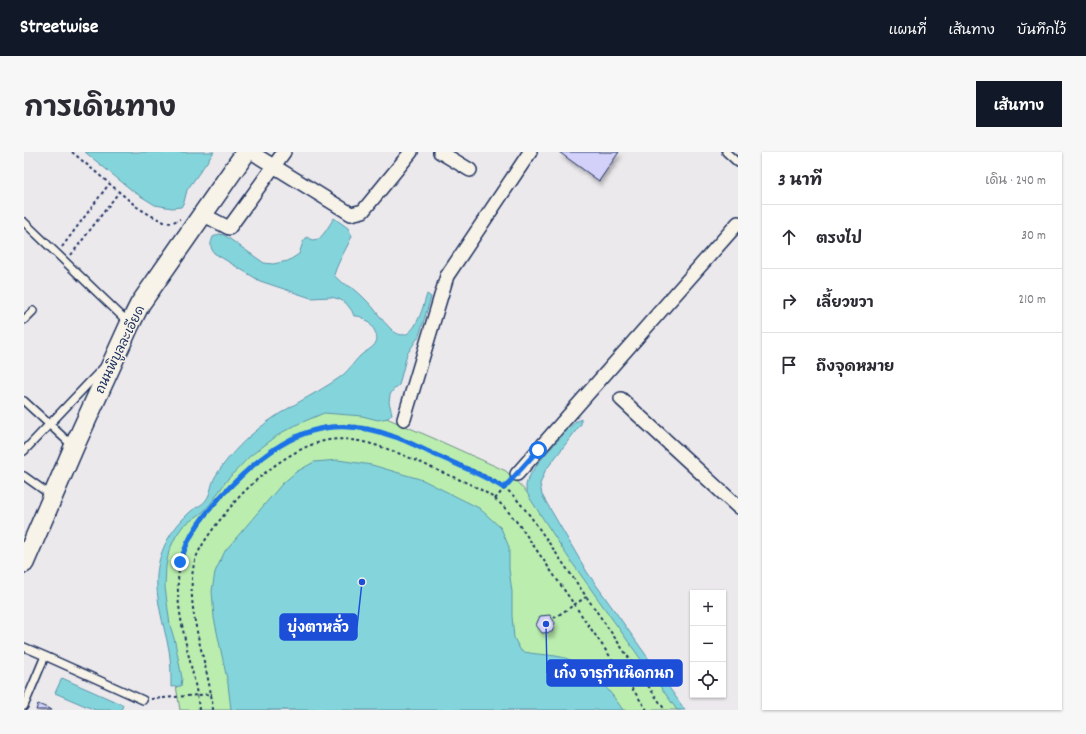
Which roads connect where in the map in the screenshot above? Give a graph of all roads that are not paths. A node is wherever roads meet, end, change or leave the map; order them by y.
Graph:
1 (246, 152) edge
2 (251, 152) edge
3 (284, 152) edge
4 (411, 152) edge
5 (440, 152) edge
6 (530, 152) edge
7 (726, 152) edge
8 (738, 163) edge
9 (274, 166) junction
10 (470, 170) dead end
11 (193, 215) junction
12 (738, 223) edge
13 (25, 224) edge
14 (33, 311) dead end
15 (24, 320) edge
16 (130, 324) junction
17 (115, 356) junction
18 (621, 399) dead end
19 (24, 401) edge
20 (404, 418) dead end
21 (49, 424) junction
22 (74, 447) junction
23 (24, 451) edge
24 (517, 474) road end
25 (24, 476) edge
26 (52, 496) junction
27 (738, 507) edge
28 (24, 563) edge
29 (24, 647) edge
30 (45, 656) junction
31 (143, 700) road end
32 (24, 706) edge

1 - 11 street, ถนนพิบูลละเอียด
2 - 9 street
3 - 9 street
4 - 9 street
5 - 10 street
6 - 20 street
7 - 8 lane
9 - 11 street
11 - 16 street, ถนนพิบูลละเอียด
12 - 24 street
13 - 16 lane
14 - 15 lane
16 - 17 street, ถนนพิบูลละเอียด
17 - 21 lane
17 - 22 street, ถนนพิบูลละเอียด
18 - 27 street
19 - 21 lane
21 - 22 lane
21 - 23 lane
22 - 26 street, ถนนพิบูลละเอียด
25 - 26 lane
26 - 28 street, ถนนพิบูลละเอียด
29 - 30 lane
30 - 31 lane
30 - 32 lane

